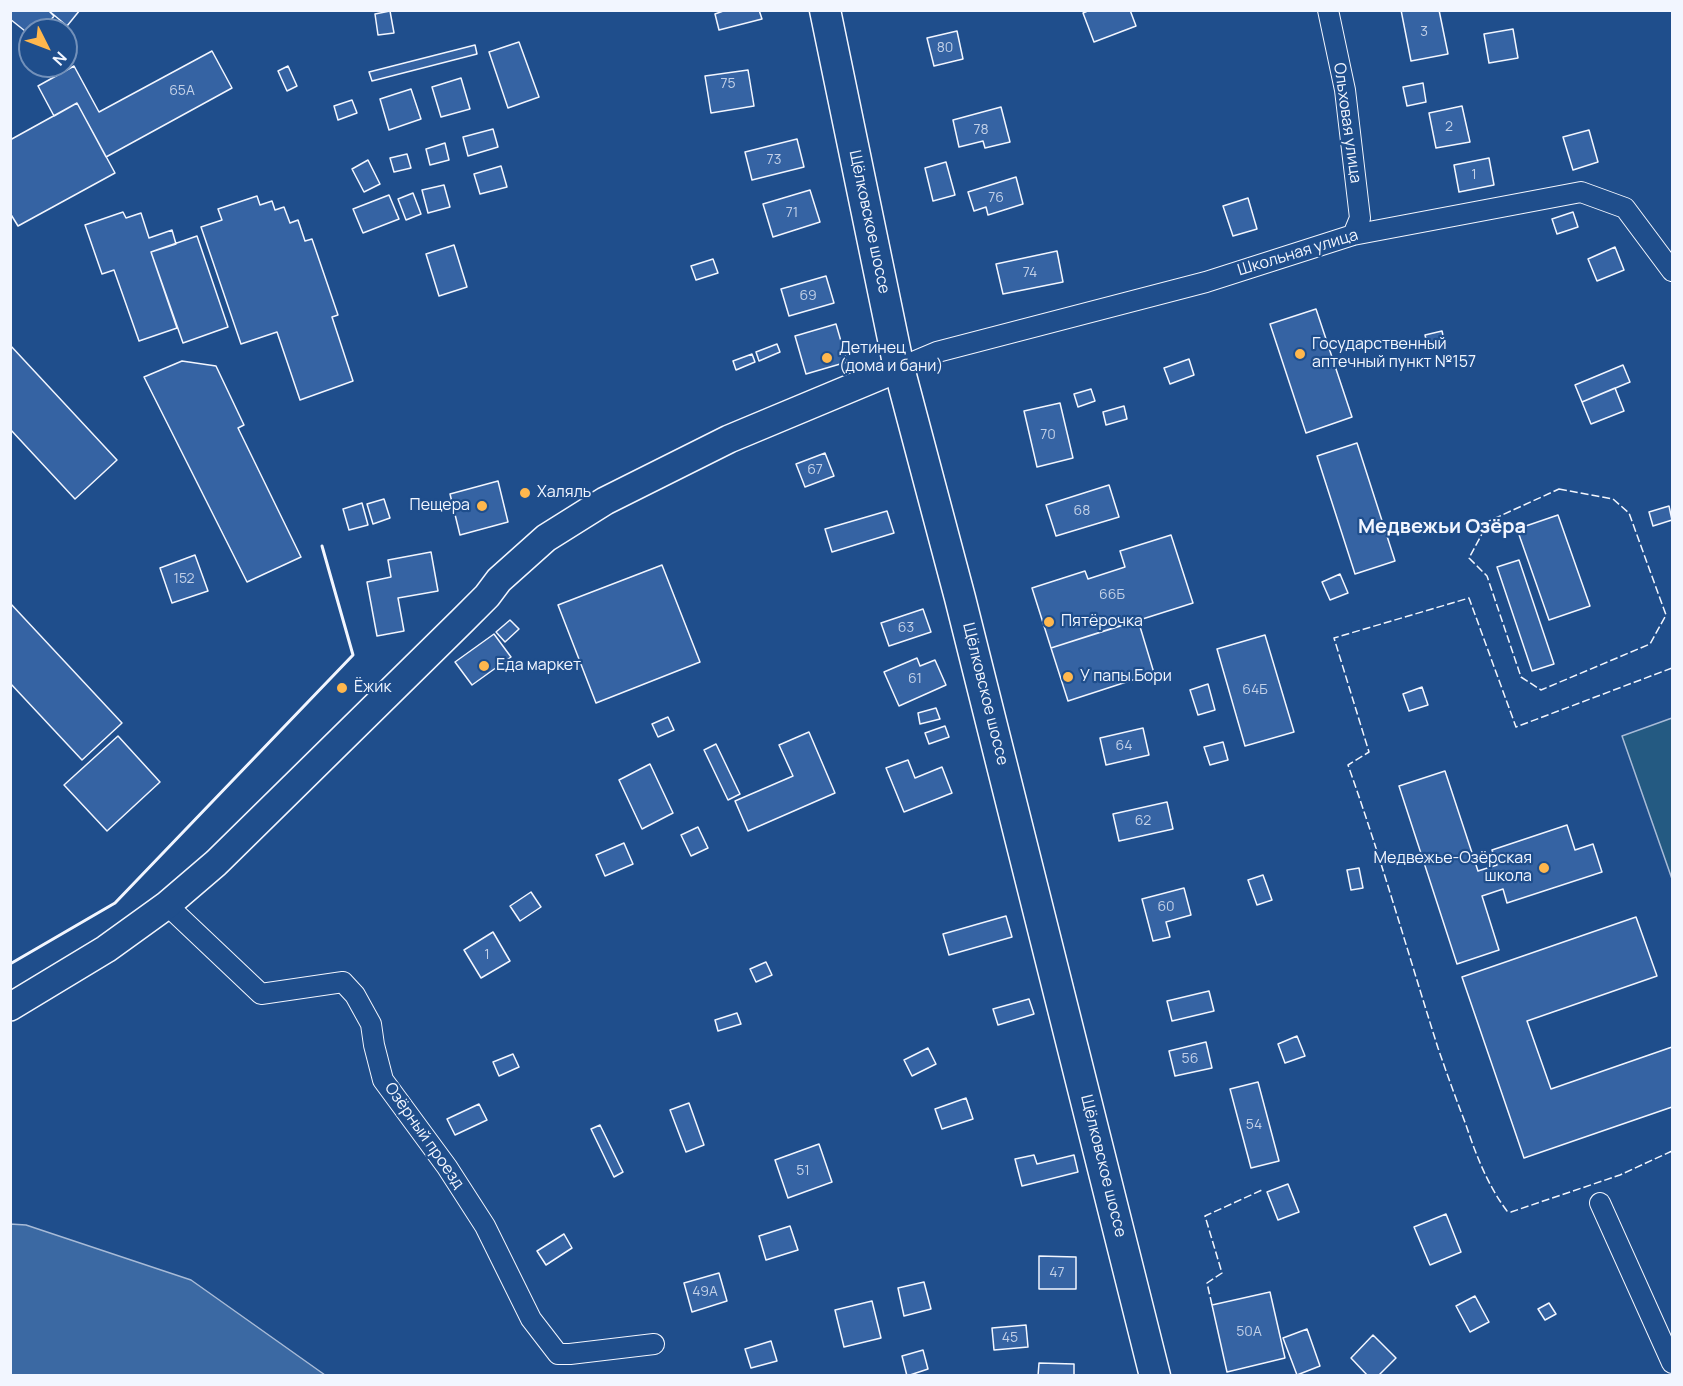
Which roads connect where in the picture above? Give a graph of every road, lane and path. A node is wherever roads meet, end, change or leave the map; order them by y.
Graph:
1 (825, 10) edge
2 (1328, 10) edge
3 (1353, 235) junction
4 (1672, 271) edge
5 (899, 368) junction
6 (167, 905) junction
7 (10, 1007) edge
8 (1600, 1203) dead end
9 (654, 1344) dead end
10 (1672, 1363) edge
11 (1155, 1376) edge

1 - 5 main road, Щёлковское шоссе
2 - 3 street, Ольховая улица
3 - 4 street, Школьная улица
3 - 5 street, Школьная улица
5 - 6 main road
5 - 11 main road, Щёлковское шоссе
6 - 7 main road
6 - 9 street, Озёрный проезд
8 - 10 street

